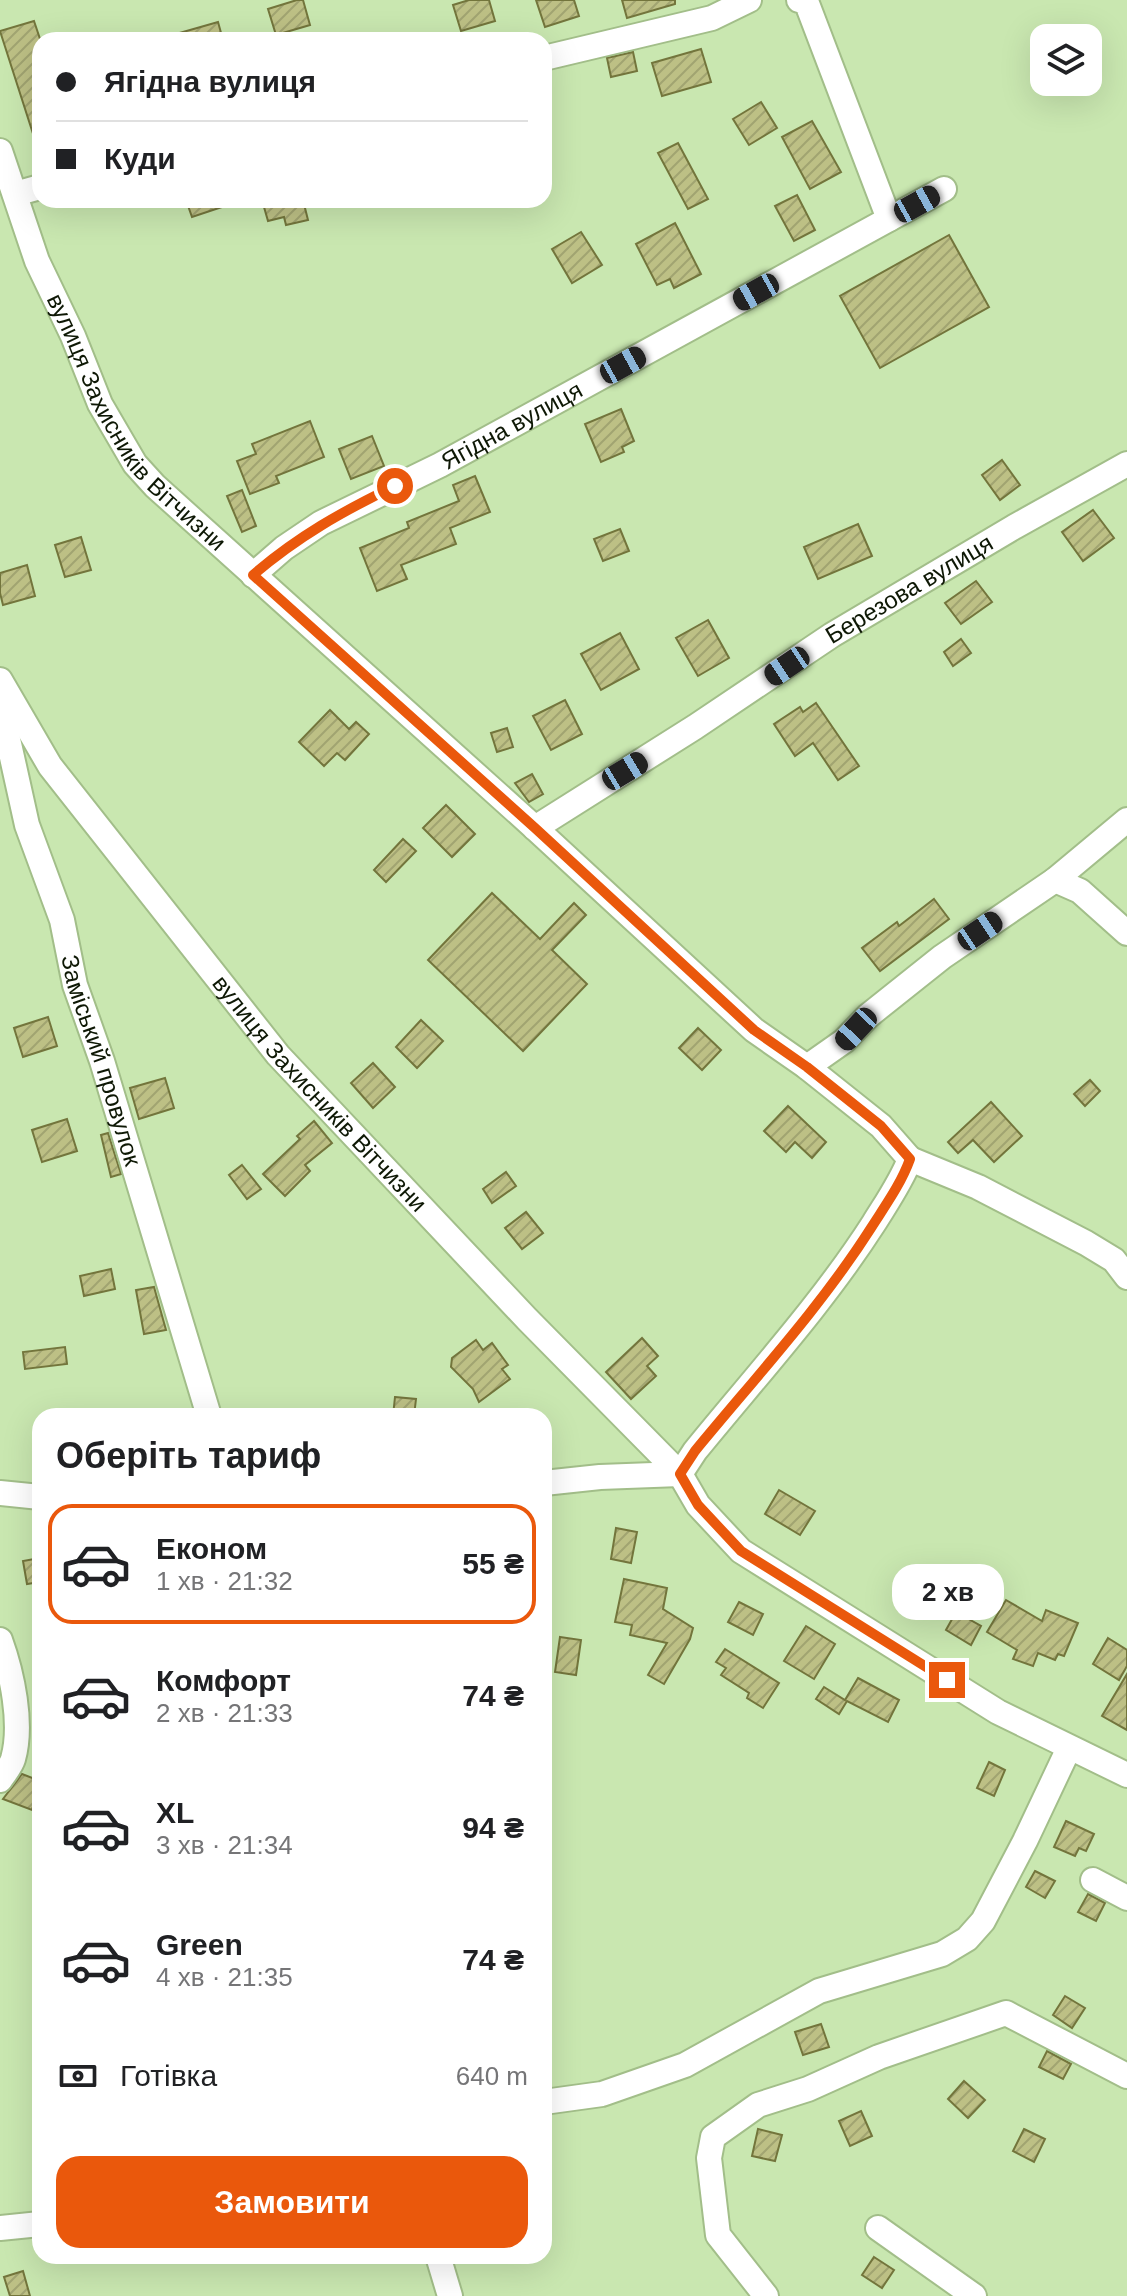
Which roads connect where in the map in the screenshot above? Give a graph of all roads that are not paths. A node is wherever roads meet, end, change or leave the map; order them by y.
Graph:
1 (749, 0) edge
2 (799, 0) edge
3 (552, 56) edge
4 (0, 151) edge
5 (32, 189) edge
6 (944, 189) dead end
7 (15, 194) junction
8 (889, 219) junction
9 (1127, 464) edge
10 (253, 575) junction
11 (0, 680) edge
12 (0, 703) edge
13 (1127, 820) edge
14 (535, 828) junction
15 (1055, 880) junction
16 (1127, 933) edge
17 (807, 1067) junction
18 (910, 1159) junction
19 (1127, 1277) edge
20 (207, 1408) edge
21 (680, 1474) junction
22 (552, 1482) edge
23 (0, 1493) edge
24 (32, 1496) edge
25 (0, 1640) edge
26 (1069, 1748) junction
27 (1127, 1775) edge
28 (0, 1780) edge
29 (1093, 1880) dead end
30 (1127, 1898) edge
31 (1127, 2076) edge
32 (552, 2101) edge
33 (32, 2225) edge
34 (0, 2228) edge
35 (878, 2228) dead end
36 (440, 2264) edge
37 (450, 2296) edge
38 (766, 2296) edge
39 (974, 2296) edge

1 - 3 street
2 - 8 street
4 - 7 street, вулиця Захисників Вітчизни
5 - 7 street
6 - 8 street, Ягідна вулиця
7 - 10 street, вулиця Захисників Вітчизни
8 - 10 street, Ягідна вулиця
9 - 14 street, Березова вулиця
10 - 14 street, вулиця Захисників Вітчизни
11 - 21 street, вулиця Захисників Вітчизни
12 - 20 street, Заміський провулок
13 - 15 street
14 - 17 street, вулиця Захисників Вітчизни
15 - 16 street
15 - 17 street
17 - 18 street, вулиця Захисників Вітчизни
18 - 19 street, вулиця Захисників Вітчизни
18 - 21 street
21 - 22 street
21 - 26 street, вулиця Захисників Вітчизни
23 - 24 street
25 - 28 street
26 - 27 street, вулиця Захисників Вітчизни
26 - 32 street
29 - 30 street
31 - 38 street
33 - 34 street
35 - 39 street
36 - 37 street

